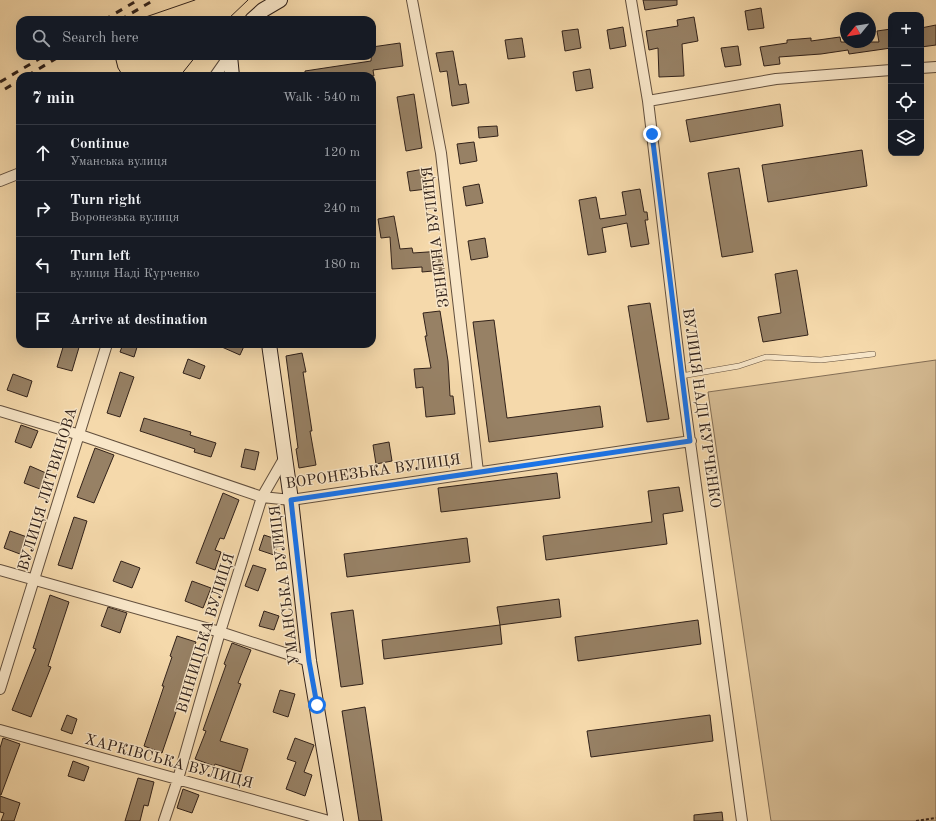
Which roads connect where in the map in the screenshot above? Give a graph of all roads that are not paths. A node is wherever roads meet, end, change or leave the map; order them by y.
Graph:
1 (280, 0) edge
2 (412, 0) edge
3 (631, 0) edge
4 (256, 16) edge
5 (227, 60) edge
6 (230, 60) edge
7 (936, 67) edge
8 (924, 68) edge
9 (888, 70) edge
10 (218, 72) edge
11 (232, 72) edge
12 (648, 101) junction
13 (16, 175) edge
14 (0, 181) edge
15 (106, 348) edge
16 (270, 348) edge
17 (873, 354) dead end
18 (682, 376) junction
19 (0, 411) edge
20 (80, 435) junction
21 (690, 441) junction
22 (285, 456) junction
23 (478, 472) junction
24 (262, 497) junction
25 (291, 500) junction
26 (0, 570) edge
27 (34, 580) junction
28 (220, 632) junction
29 (309, 661) junction
30 (0, 689) edge
31 (0, 730) edge
32 (178, 779) junction
33 (164, 821) edge
34 (329, 821) edge
35 (336, 821) edge
36 (742, 821) edge

1 - 4 street
2 - 23 street, ЗЕНІТНА ВУЛИЦЯ
3 - 12 street, ВУЛИЦЯ НАДІ КУРЧЕНКО
5 - 10 street
6 - 11 street
7 - 8 street
9 - 12 street
12 - 18 street, ВУЛИЦЯ НАДІ КУРЧЕНКО
13 - 14 street
15 - 20 street, ВУЛИЦЯ ЛИТВИНОВА
16 - 22 street, УМАНСЬКА ВУЛИЦЯ
17 - 18 lane
18 - 21 street, ВУЛИЦЯ НАДІ КУРЧЕНКО
19 - 20 street, ВОРОНЕЗЬКА ВУЛИЦЯ
20 - 24 street, ВОРОНЕЗЬКА ВУЛИЦЯ
20 - 27 street, ВУЛИЦЯ ЛИТВИНОВА
21 - 23 street, ВОРОНЕЗЬКА ВУЛИЦЯ
21 - 36 street, ВУЛИЦЯ НАДІ КУРЧЕНКО
22 - 24 street, ВІННИЦЬКА ВУЛИЦЯ
22 - 25 street, УМАНСЬКА ВУЛИЦЯ
23 - 25 street, ВОРОНЕЗЬКА ВУЛИЦЯ
24 - 25 street, ВОРОНЕЗЬКА ВУЛИЦЯ
24 - 28 street, ВІННИЦЬКА ВУЛИЦЯ
25 - 29 street, УМАНСЬКА ВУЛИЦЯ
26 - 27 street
27 - 28 street
27 - 30 street, ВУЛИЦЯ ЛИТВИНОВА
28 - 29 street
28 - 32 street, ВІННИЦЬКА ВУЛИЦЯ
29 - 35 street, УМАНСЬКА ВУЛИЦЯ
31 - 32 street, ХАРКІВСЬКА ВУЛИЦЯ
32 - 33 street, ВІННИЦЬКА ВУЛИЦЯ
32 - 34 street, ХАРКІВСЬКА ВУЛИЦЯ

